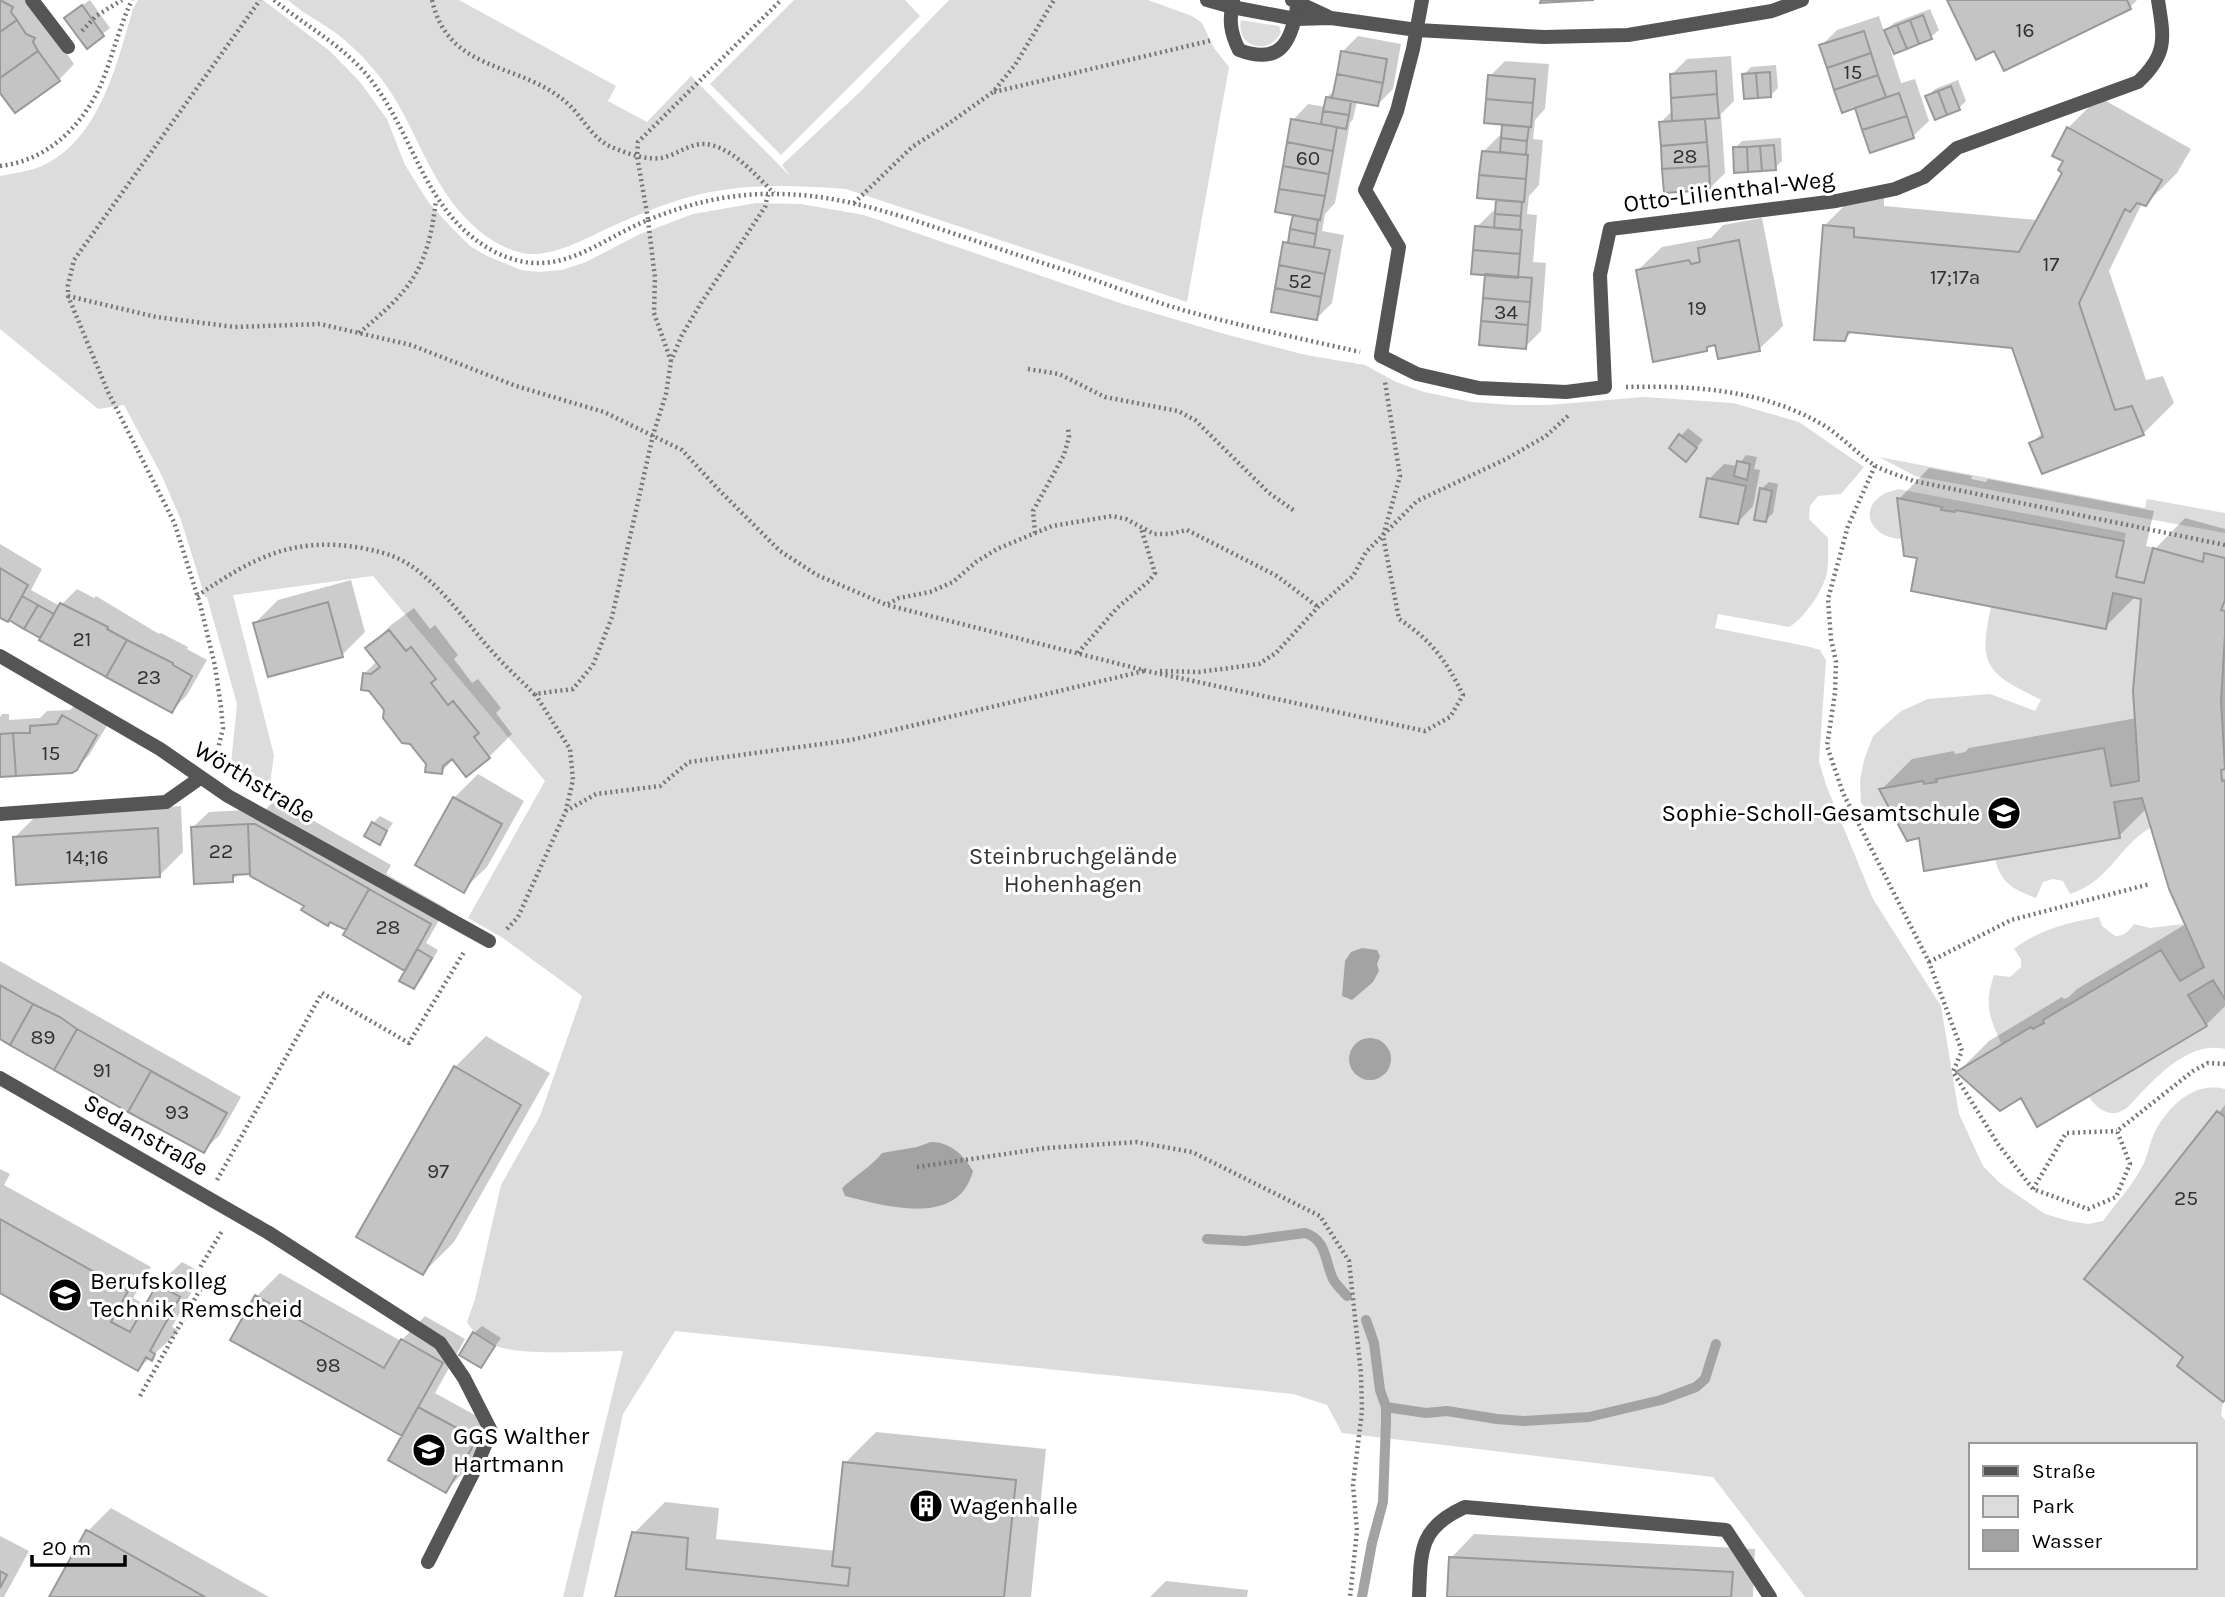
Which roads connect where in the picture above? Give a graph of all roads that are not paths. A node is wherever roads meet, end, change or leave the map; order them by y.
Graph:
1 (32, 0) edge
2 (1207, 0) edge
3 (1422, 0) edge
4 (1802, 0) edge
5 (2158, 0) edge
6 (1295, 1) edge
7 (1232, 4) edge
8 (1331, 18) junction
9 (1295, 19) junction
10 (1418, 30) junction
11 (68, 47) road end
12 (0, 656) edge
13 (200, 778) junction
14 (0, 814) edge
15 (489, 941) road end
16 (0, 1078) edge
17 (428, 1562) dead end
18 (1419, 1597) edge
19 (1770, 1597) edge

1 - 11 street
2 - 7 street
3 - 10 street
4 - 10 street
5 - 10 street, Otto-Lilienthal-Weg
6 - 8 street
6 - 9 street
7 - 9 street
7 - 9 street
8 - 9 street
8 - 10 street
12 - 13 street, Wörthstraße
13 - 14 street
13 - 15 street, Wörthstraße
16 - 17 street, Sedanstraße
18 - 19 street

